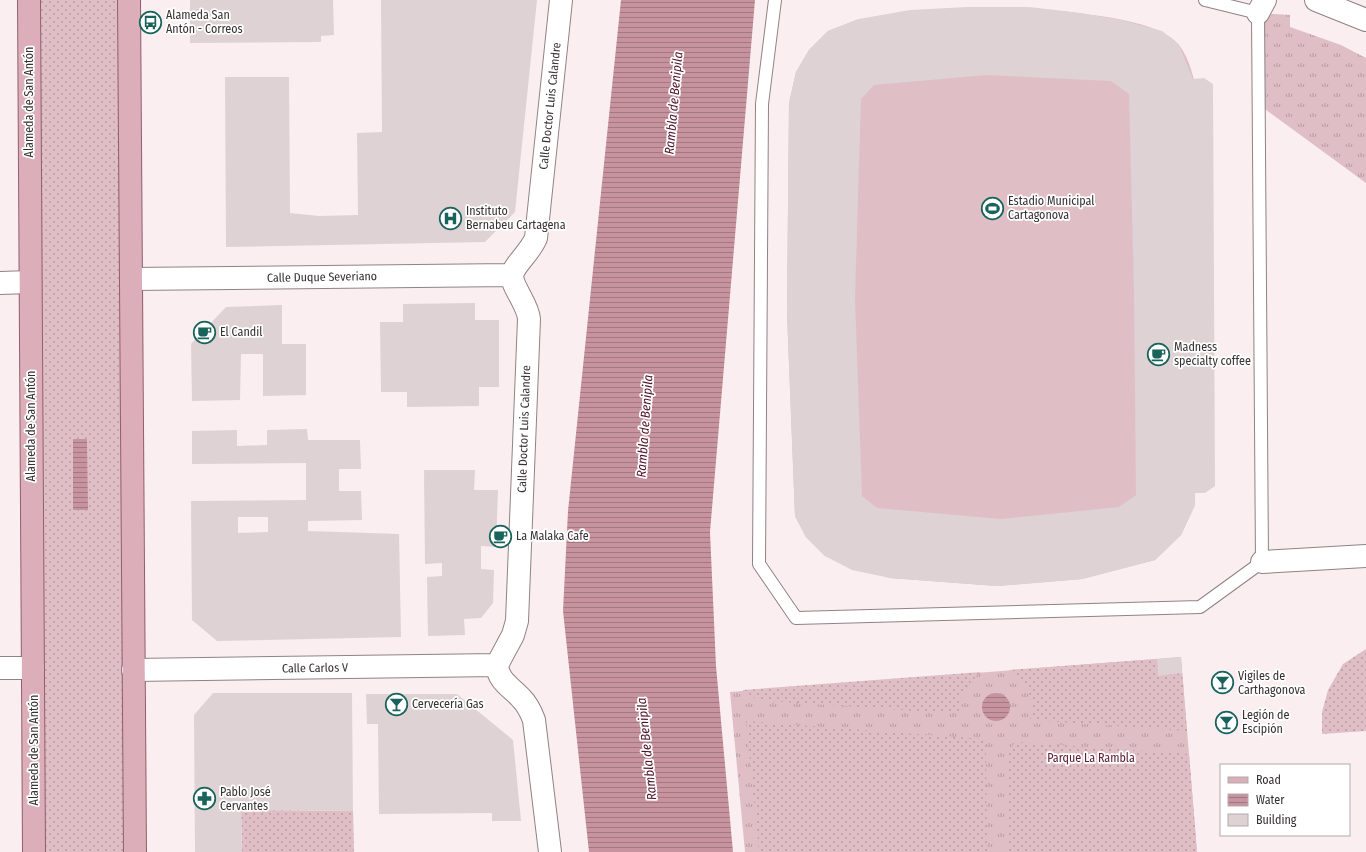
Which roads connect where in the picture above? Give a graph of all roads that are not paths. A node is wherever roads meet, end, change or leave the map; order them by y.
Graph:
1 (29, 0) edge
2 (129, 0) edge
3 (561, 0) edge
4 (774, 0) edge
5 (1205, 0) edge
6 (1316, 0) edge
7 (1259, 4) edge
8 (1366, 20) edge
9 (512, 275) junction
10 (131, 279) junction
11 (30, 282) junction
12 (0, 283) edge
13 (1366, 556) edge
14 (1262, 562) junction
15 (497, 665) junction
16 (0, 668) edge
17 (33, 668) junction
18 (133, 670) junction
19 (34, 852) edge
20 (135, 852) edge
21 (550, 852) edge

1 - 11 main road, Alameda de San Antón
2 - 10 main road
3 - 9 street, Calle Doctor Luis Calandre
4 - 14 lane
5 - 7 lane
6 - 8 street
7 - 14 lane
9 - 10 street, Calle Duque Severiano
9 - 15 street, Calle Doctor Luis Calandre
10 - 18 main road
11 - 12 street
11 - 17 main road, Alameda de San Antón
13 - 14 street
15 - 18 street, Calle Carlos V
15 - 21 street
16 - 17 street
17 - 19 main road, Alameda de San Antón
18 - 20 main road

